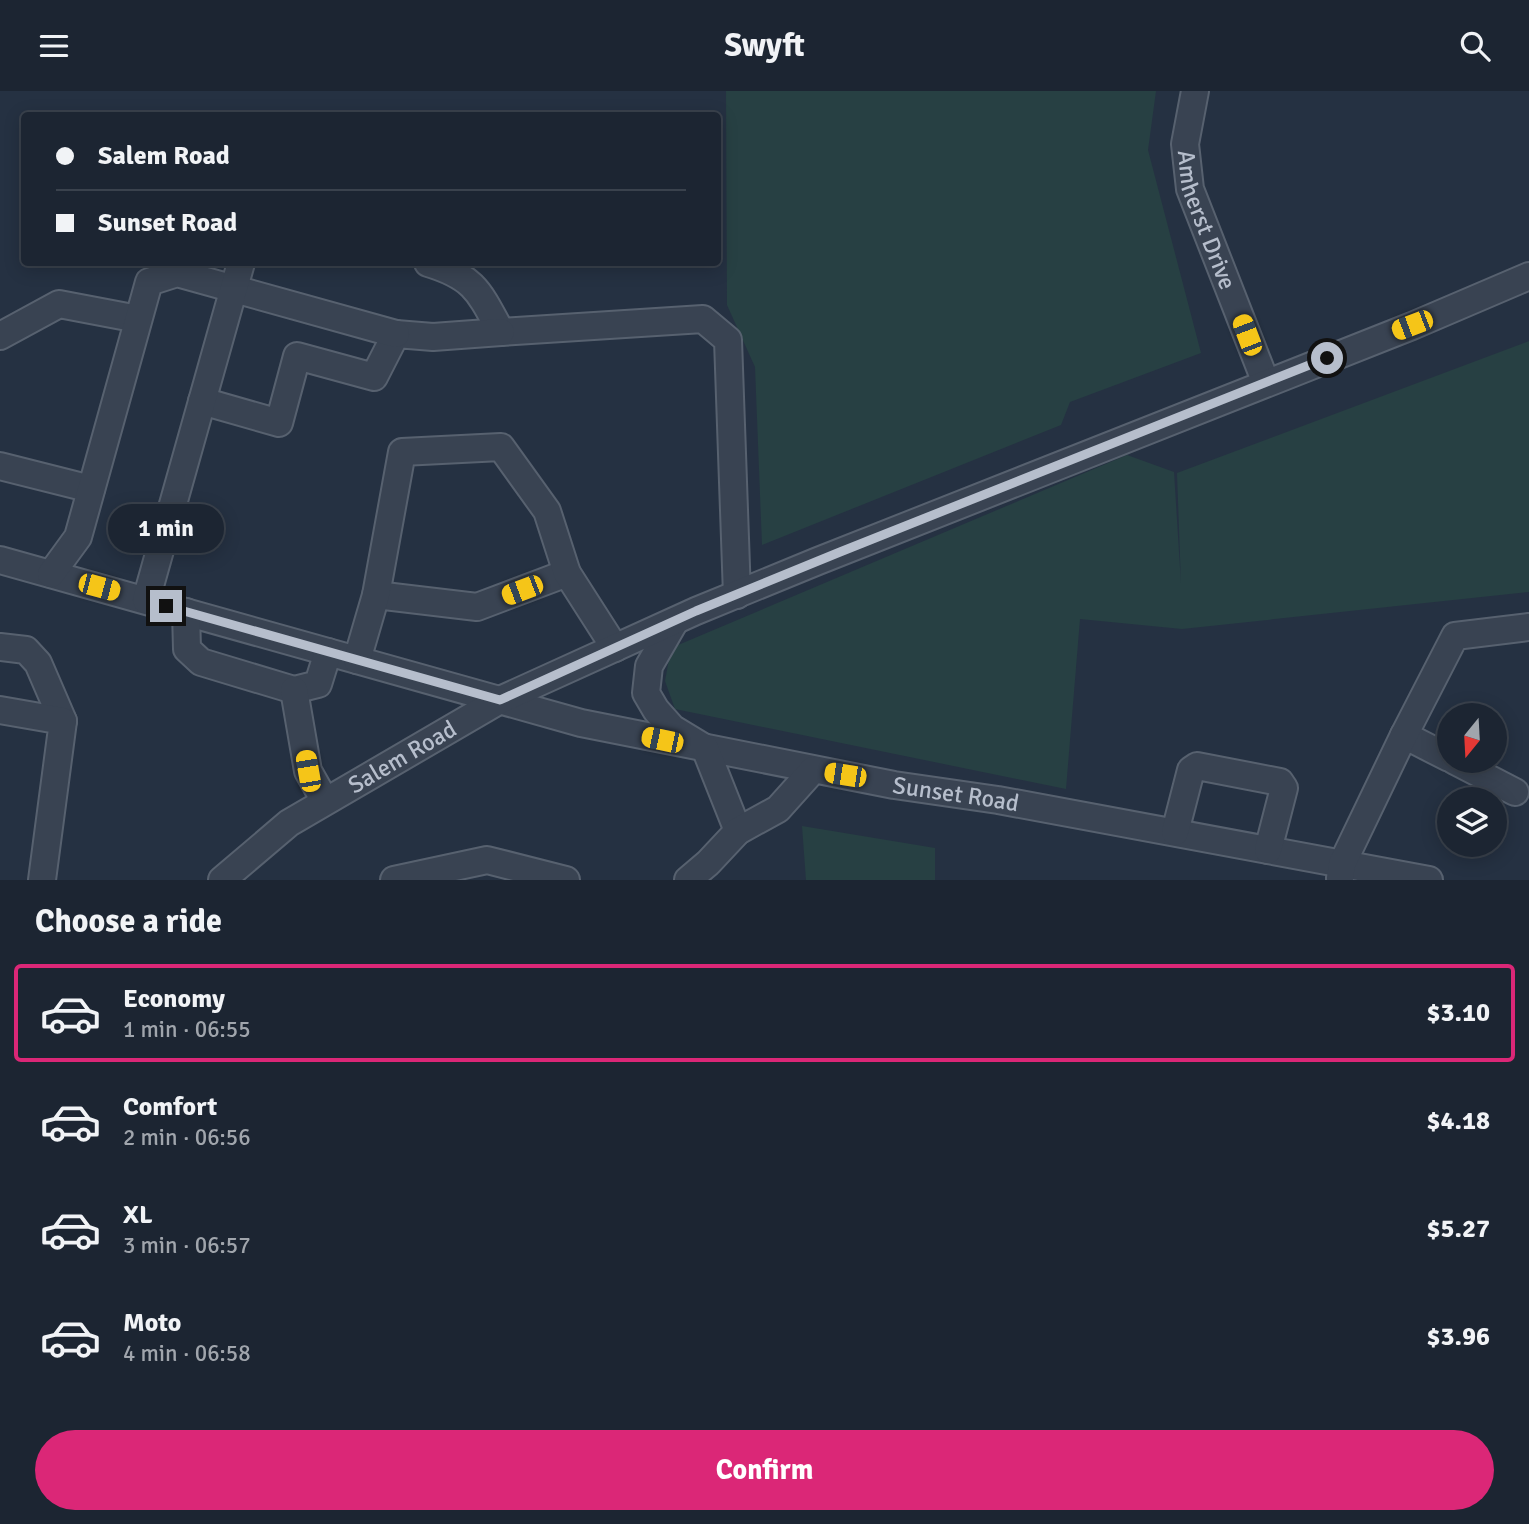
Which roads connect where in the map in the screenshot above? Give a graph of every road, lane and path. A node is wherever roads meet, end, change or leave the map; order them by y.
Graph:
1 (1195, 91) edge
2 (438, 266) edge
3 (238, 275) edge
4 (1529, 276) edge
5 (138, 319) junction
6 (500, 332) junction
7 (396, 334) junction
8 (0, 336) edge
9 (1266, 383) junction
10 (202, 401) junction
11 (0, 467) edge
12 (91, 489) junction
13 (0, 560) edge
14 (567, 573) junction
15 (51, 574) junction
16 (376, 595) junction
17 (737, 595) junction
18 (146, 600) junction
19 (186, 612) junction
20 (675, 621) junction
21 (1529, 627) edge
22 (0, 646) edge
23 (615, 648) junction
24 (328, 652) junction
25 (357, 660) junction
26 (294, 690) junction
27 (500, 700) junction
28 (0, 710) edge
29 (63, 721) junction
30 (1404, 735) junction
31 (705, 748) junction
32 (1437, 752) edge
33 (813, 770) junction
34 (1478, 773) edge
35 (1515, 792) dead end
36 (325, 800) junction
37 (738, 831) junction
38 (1175, 832) junction
39 (1268, 850) junction
40 (1341, 872) edge
41 (442, 875) edge
42 (42, 880) edge
43 (222, 880) edge
44 (394, 880) edge
45 (566, 880) edge
46 (688, 880) edge
47 (1429, 880) edge

1 - 9 street, Amherst Drive
2 - 6 street
3 - 5 street
3 - 7 street
3 - 10 street
4 - 9 street, Salem Road
5 - 8 street
5 - 12 street
6 - 7 street
6 - 17 street
7 - 10 street
9 - 17 street, Salem Road
10 - 18 street
11 - 12 street
12 - 15 street
13 - 15 street, Sunset Road
14 - 16 street
14 - 16 street
14 - 23 street
15 - 18 street, Sunset Road
16 - 25 street
17 - 20 street, Salem Road
18 - 19 street, Sunset Road
19 - 24 street, Sunset Road
19 - 26 street
20 - 23 street, Salem Road
20 - 31 street
21 - 30 street
22 - 29 street
23 - 27 street, Salem Road
24 - 25 street, Sunset Road
24 - 26 street
25 - 27 street, Sunset Road
26 - 36 street
27 - 31 street, Sunset Road
27 - 36 street, Salem Road
28 - 29 street
29 - 42 street
30 - 32 street
30 - 40 street
31 - 33 street, Sunset Road
31 - 37 street
33 - 37 street
33 - 38 street, Sunset Road
34 - 35 street
36 - 43 street, Salem Road
37 - 46 street
38 - 39 street, Sunset Road
38 - 39 street
39 - 40 street, Sunset Road
40 - 47 street, Sunset Road
41 - 44 street
41 - 45 street

